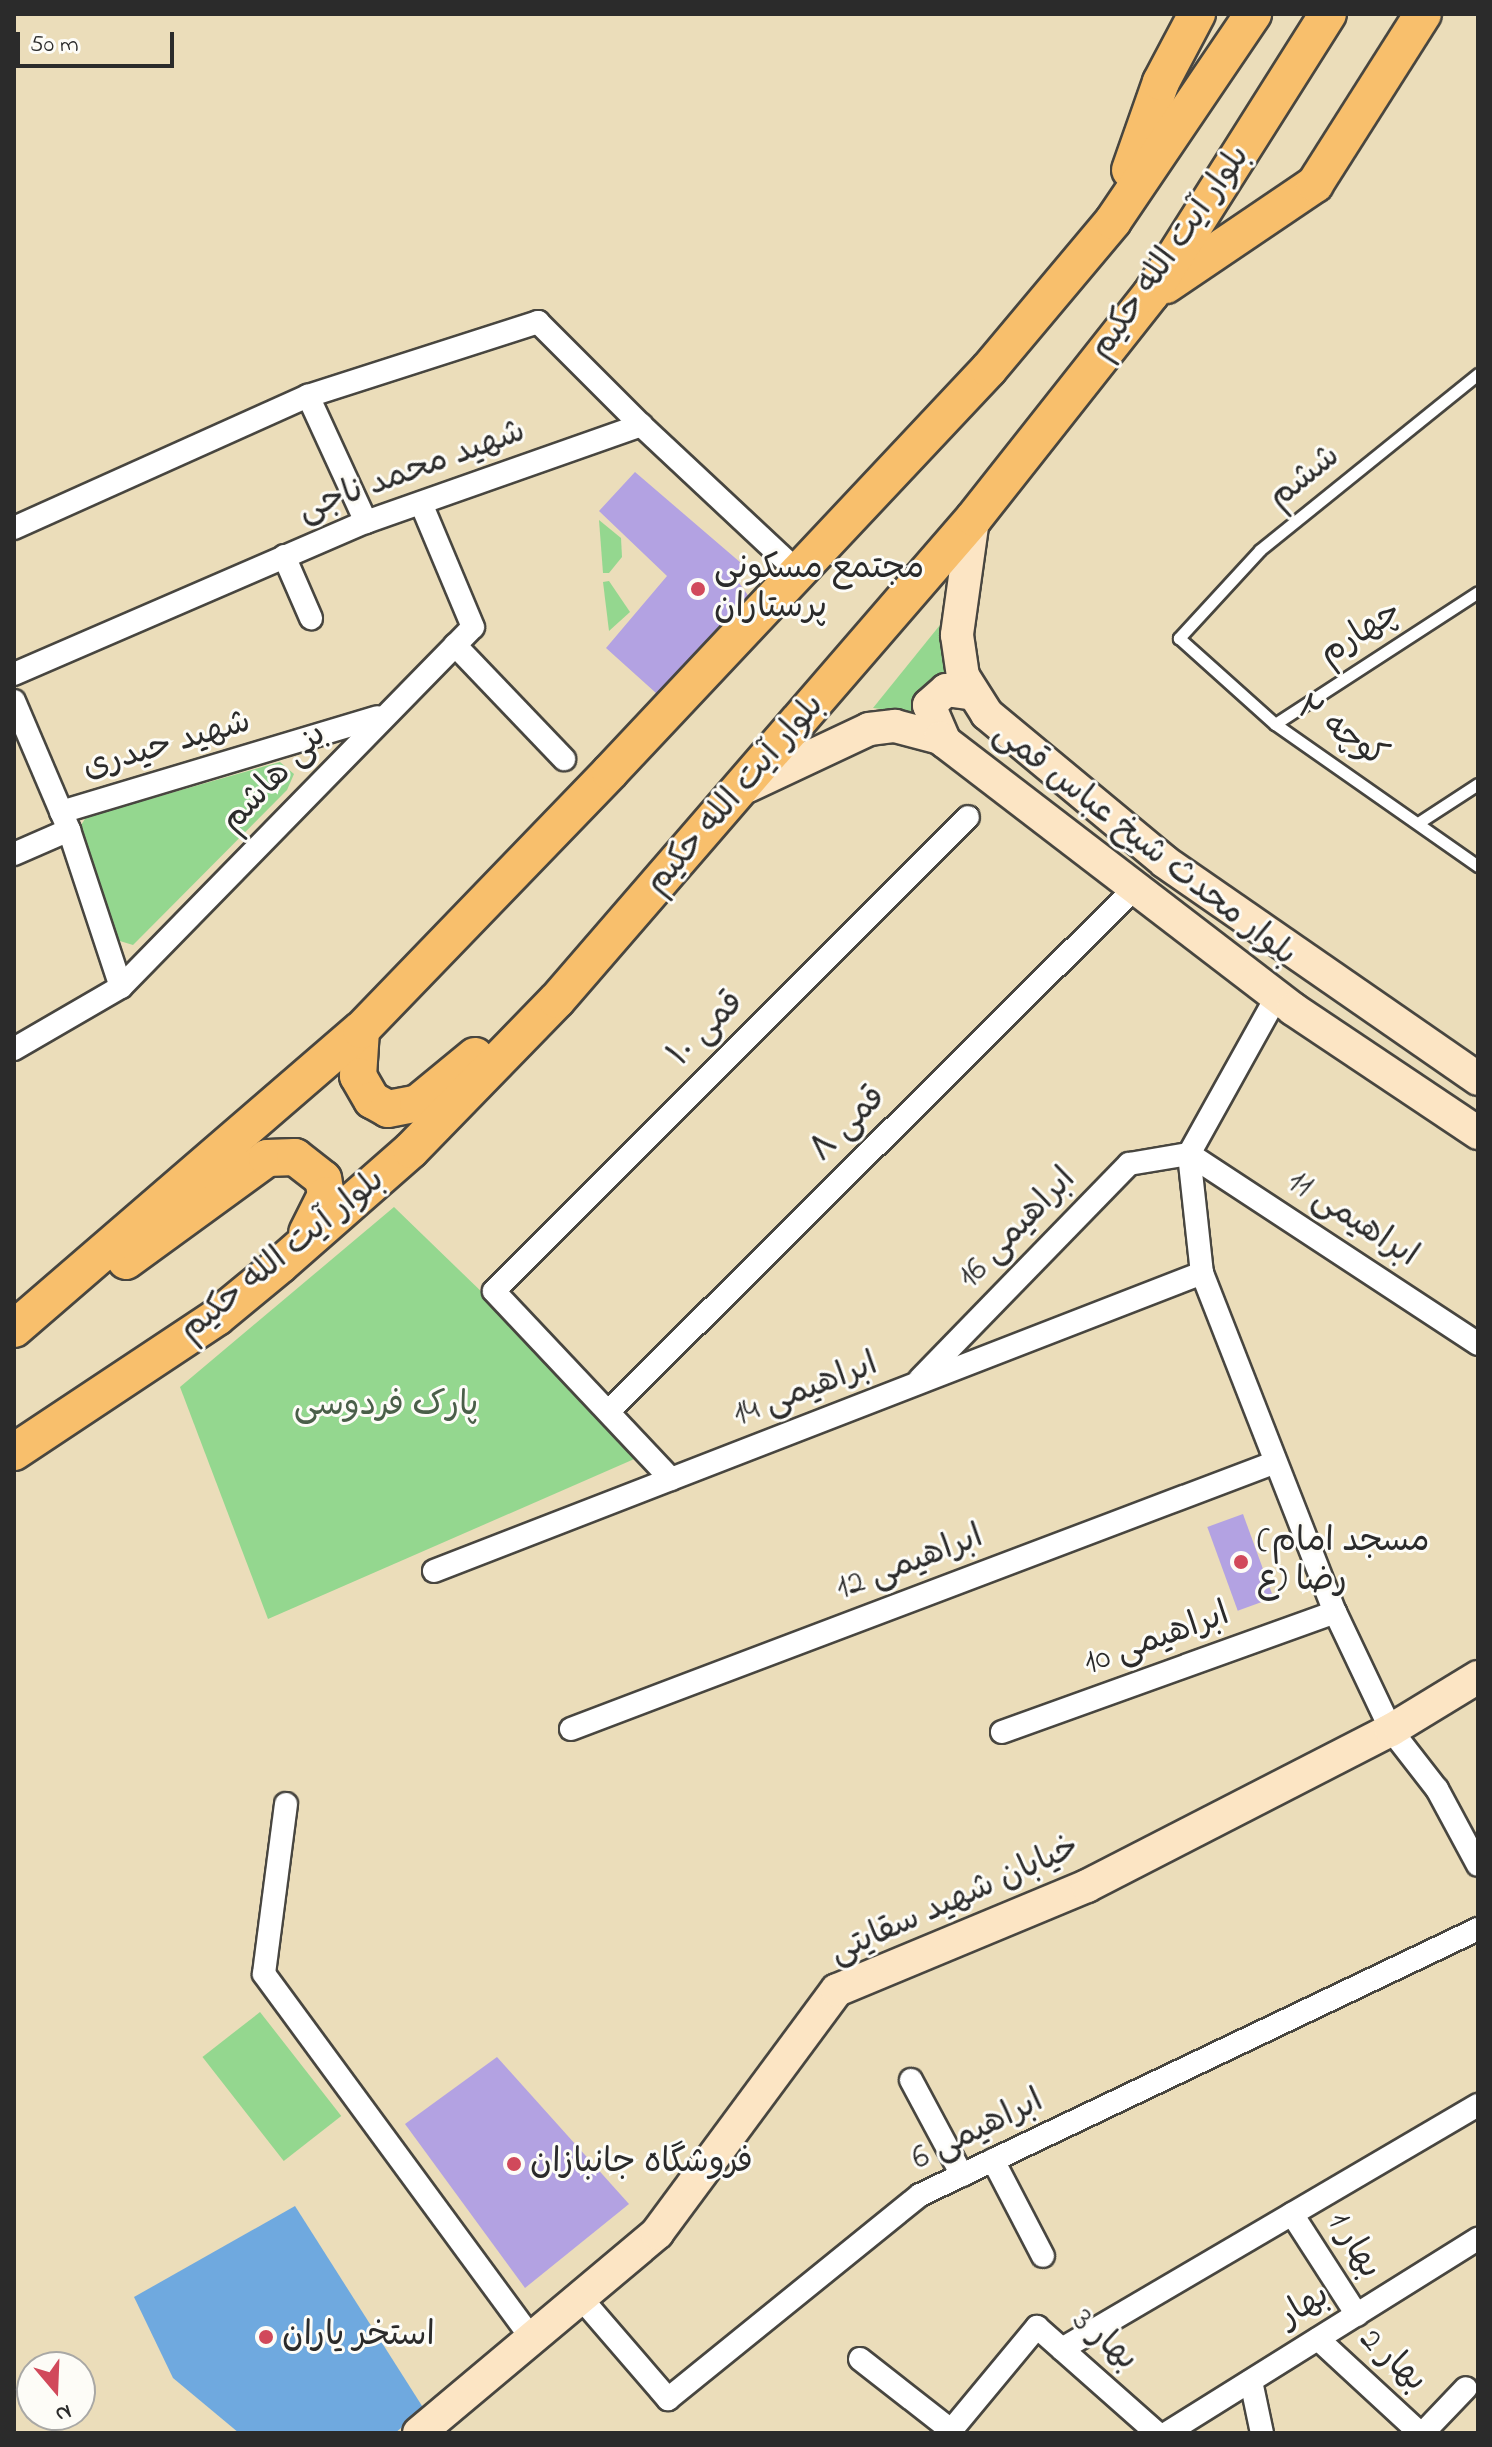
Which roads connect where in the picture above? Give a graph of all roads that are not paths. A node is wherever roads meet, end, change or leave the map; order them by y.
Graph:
1 (1197, 14) edge
2 (1253, 14) edge
3 (1328, 14) edge
4 (1423, 14) edge
5 (1113, 221) junction
6 (1151, 294) junction
7 (1478, 374) edge
8 (308, 396) junction
9 (641, 425) junction
10 (421, 503) junction
11 (974, 518) junction
12 (366, 522) junction
13 (14, 528) edge
14 (284, 556) junction
15 (796, 570) junction
16 (1478, 592) edge
17 (311, 618) dead end
18 (1179, 638) joint
19 (455, 645) junction
20 (14, 674) edge
21 (973, 694) junction
22 (14, 701) edge
23 (382, 715) junction
24 (1275, 724) junction
25 (945, 742) junction
26 (564, 759) dead end
27 (1478, 784) edge
28 (742, 790) junction
29 (968, 817) dead end
30 (65, 821) junction
31 (1421, 821) junction
32 (14, 854) edge
33 (1478, 866) edge
34 (1135, 888) junction
35 (121, 987) junction
36 (1277, 996) junction
37 (557, 1000) junction
38 (361, 1030) junction
39 (14, 1049) edge
40 (1478, 1079) edge
41 (1478, 1133) edge
42 (1189, 1154) junction
43 (280, 1265) junction
44 (1202, 1273) junction
45 (50, 1303) junction
46 (14, 1329) edge
47 (1478, 1344) edge
48 (913, 1386) junction
49 (611, 1409) junction
50 (14, 1452) edge
51 (1273, 1463) junction
52 (671, 1479) junction
53 (434, 1571) dead end
54 (1335, 1612) junction
55 (1478, 1677) edge
56 (571, 1729) dead end
57 (1391, 1730) junction
58 (1002, 1732) dead end
59 (286, 1804) dead end
60 (1478, 1865) edge
61 (1478, 1929) edge
62 (911, 2080) dead end
63 (1478, 2105) edge
64 (993, 2160) junction
65 (962, 2175) junction
66 (1292, 2214) junction
67 (1478, 2239) edge
68 (1043, 2256) dead end
69 (580, 2297) junction
70 (1357, 2315) junction
71 (531, 2338) junction
72 (1318, 2339) junction
73 (1062, 2349) junction
74 (860, 2359) dead end
75 (1251, 2381) junction
76 (1466, 2388) dead end
77 (950, 2432) edge
78 (419, 2433) edge
79 (1157, 2433) edge
80 (1167, 2433) edge
81 (1262, 2433) edge
82 (1422, 2433) edge

1 - 5 main road
2 - 5 main road, بلوار آیت الله حکیم
3 - 6 main road, بلوار آیت الله حکیم
4 - 6 main road
5 - 15 main road, بلوار آیت الله حکیم
6 - 11 main road, بلوار آیت الله حکیم
7 - 18 lane, ششم
8 - 9 street
8 - 12 street
8 - 13 street
9 - 10 street, شهید محمد ناجی
9 - 15 street
10 - 12 street, شهید محمد ناجی
10 - 19 street, بنی هاشم
11 - 21 main road, بلوار محدث شیخ عباس قمی
11 - 28 main road, بلوار آیت الله حکیم
12 - 14 street, شهید محمد ناجی
14 - 17 street
14 - 20 street, شهید محمد ناجی
15 - 38 main road, بلوار آیت الله حکیم
16 - 24 lane, چهارم
18 - 24 lane, کوچه ۲
19 - 23 street, بنی هاشم
19 - 26 street
21 - 25 main road
21 - 40 main road, بلوار محدث شیخ عباس قمی
22 - 30 street
23 - 30 street, شهید حیدری
23 - 35 street, بنی هاشم
24 - 31 lane, کوچه ۲
25 - 28 main road, بلوار محدث شیخ عباس قمی
25 - 34 main road, بلوار محدث شیخ عباس قمی
27 - 31 lane
28 - 37 main road, بلوار آیت الله حکیم
29 - 49 street, قمی ۱۰
30 - 32 street, شهید حیدری
30 - 35 street
31 - 33 lane, کوچه ۲
34 - 36 main road, بلوار محدث شیخ عباس قمی
34 - 49 street, قمی ۸
35 - 39 street, بنی هاشم
36 - 41 main road, بلوار محدث شیخ عباس قمی
36 - 42 street
37 - 38 main road
37 - 43 main road, بلوار آیت الله حکیم
38 - 45 main road, بلوار آیت الله حکیم
42 - 44 street
42 - 47 street, ابراهیمی 11
42 - 48 street, ابراهیمی 16
43 - 45 main road
43 - 50 main road, بلوار آیت الله حکیم
44 - 48 street, ابراهیمی 14
44 - 51 street
45 - 46 main road, بلوار آیت الله حکیم
48 - 52 street, ابراهیمی 14
49 - 52 street
51 - 54 street
51 - 56 street, ابراهیمی 12
52 - 53 street, ابراهیمی 14
54 - 57 street
54 - 58 street, ابراهیمی 10
55 - 57 main road, خیابان شهید سقایتی
57 - 60 street
57 - 69 main road, خیابان شهید سقایتی
59 - 71 street
61 - 64 street, ابراهیمی 6
62 - 65 street
63 - 66 street
64 - 65 street, ابراهیمی 6
64 - 68 street
65 - 69 street, ابراهیمی 6
66 - 70 street, بهار 1
66 - 73 street
67 - 70 street, بهار
69 - 71 main road, خیابان شهید سقایتی
70 - 72 street, بهار
71 - 78 main road, خیابان شهید سقایتی
72 - 75 street, بهار
72 - 82 street, بهار 2
73 - 77 street, بهار 3
73 - 79 street, بهار 3
74 - 77 street
75 - 80 street, بهار
75 - 81 street
76 - 82 street

